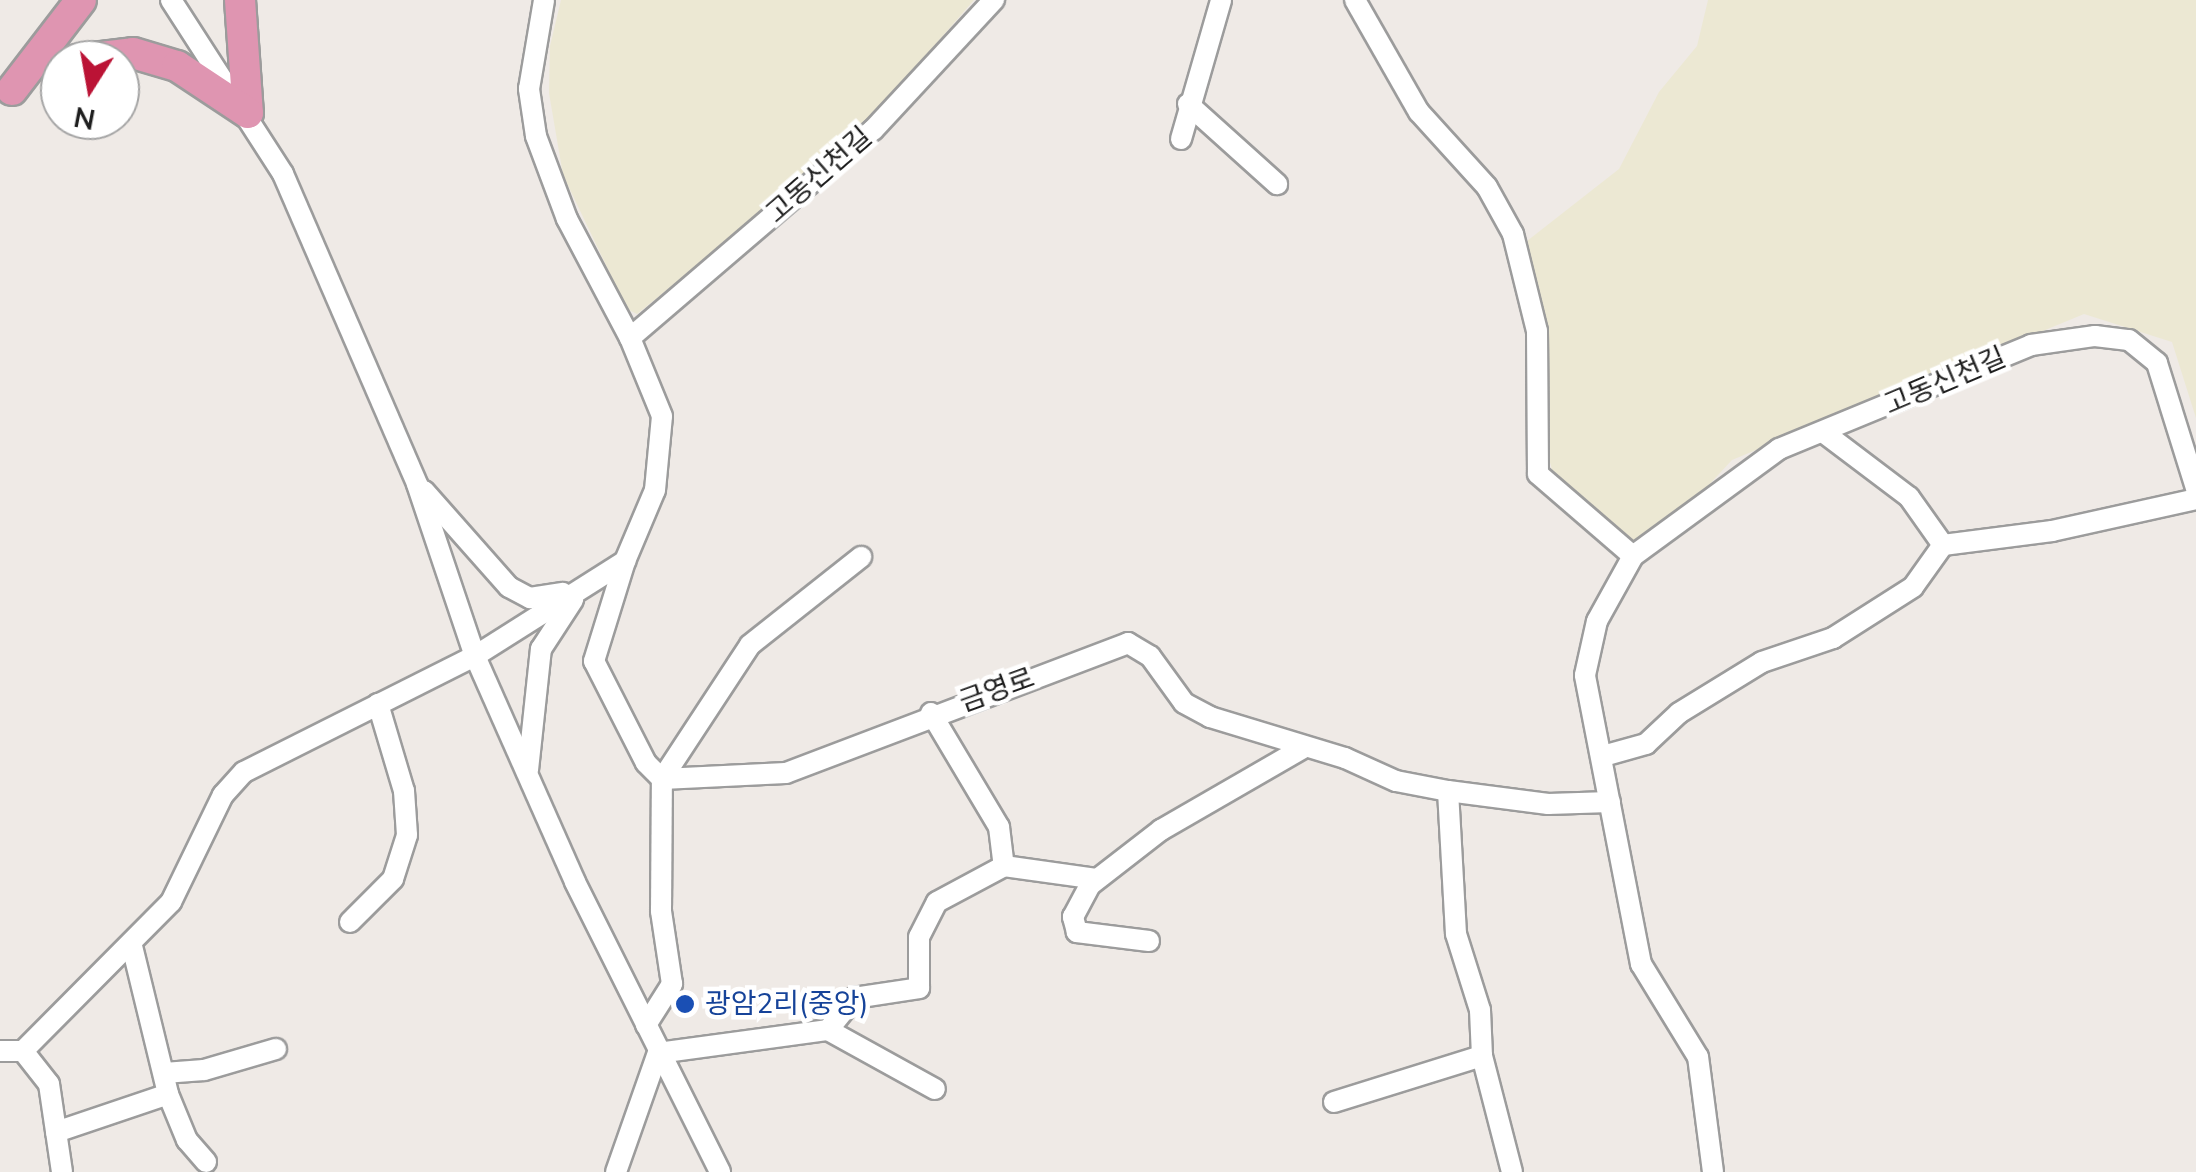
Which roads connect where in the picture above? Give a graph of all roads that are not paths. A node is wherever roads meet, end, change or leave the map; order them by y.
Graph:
1 (81, 0) edge
2 (171, 0) edge
3 (240, 0) edge
4 (544, 0) edge
5 (994, 0) edge
6 (1221, 0) edge
7 (1356, 0) edge
8 (140, 55) edge
9 (40, 77) edge
10 (6, 95) edge
11 (1188, 104) junction
12 (248, 113) junction
13 (1181, 139) dead end
14 (1277, 184) dead end
15 (630, 338) junction
16 (1823, 432) junction
17 (417, 484) junction
18 (2196, 488) edge
19 (2196, 499) edge
20 (1943, 545) junction
21 (1634, 556) junction
22 (860, 557) dead end
23 (625, 561) junction
24 (584, 586) junction
25 (474, 656) junction
26 (378, 704) junction
27 (931, 713) junction
28 (1303, 748) junction
29 (1604, 756) junction
30 (528, 773) junction
31 (662, 780) junction
32 (1448, 791) junction
33 (1610, 802) junction
34 (1004, 866) junction
35 (1096, 879) junction
36 (350, 922) dead end
37 (1149, 941) dead end
38 (132, 946) junction
39 (646, 1025) junction
40 (828, 1030) junction
41 (276, 1050) dead end
42 (0, 1051) edge
43 (22, 1051) junction
44 (658, 1053) junction
45 (1482, 1056) junction
46 (166, 1084) junction
47 (935, 1089) dead end
48 (1334, 1102) dead end
49 (56, 1132) junction
50 (206, 1162) dead end
51 (62, 1172) edge
52 (616, 1172) edge
53 (720, 1172) edge
54 (1512, 1172) edge
55 (1712, 1172) edge

1 - 10 highway
2 - 12 street
3 - 12 highway
4 - 15 street
5 - 15 street, 고동신천길
6 - 11 street
7 - 21 street
8 - 12 highway
9 - 10 highway
11 - 13 street
11 - 14 street
12 - 17 street
15 - 23 street
16 - 18 street, 고동신천길
16 - 20 street
16 - 21 street, 고동신천길
17 - 24 street
17 - 25 street
19 - 20 street
20 - 29 street
21 - 29 street, 고동신천길
22 - 31 street
23 - 24 street
23 - 31 street
24 - 25 street
24 - 30 street
25 - 26 street
25 - 30 street
26 - 36 street
26 - 38 street
27 - 28 street, 금영로
27 - 31 street, 금영로
27 - 34 street
28 - 32 street
28 - 35 street
29 - 33 street, 고동신천길
30 - 39 street
31 - 39 street
32 - 33 street
32 - 45 street
33 - 55 street, 고동신천길
34 - 35 street
34 - 40 street
35 - 37 street
38 - 43 street
38 - 46 street
39 - 44 street
40 - 44 street
40 - 47 street
41 - 46 street
42 - 43 street
43 - 49 street
44 - 52 street
44 - 53 street
45 - 48 street
45 - 54 street
46 - 49 street
46 - 50 street
49 - 51 street

